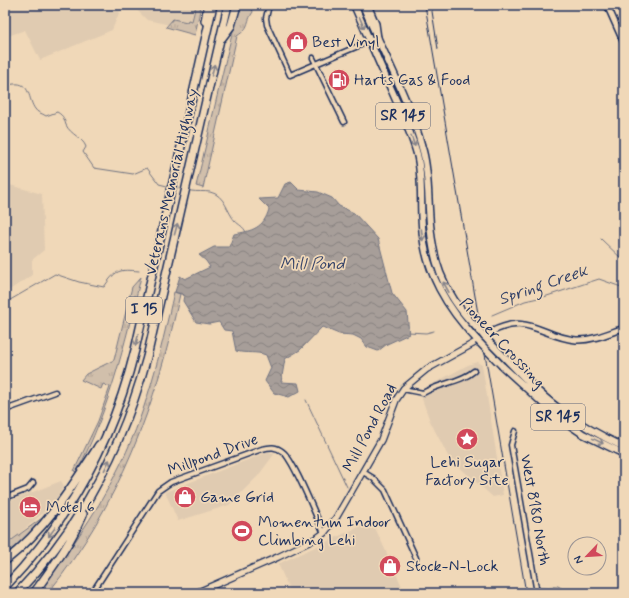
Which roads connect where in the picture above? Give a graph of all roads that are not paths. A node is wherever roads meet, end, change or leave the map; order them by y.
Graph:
1 (208, 5) edge
2 (214, 5) edge
3 (228, 5) edge
4 (237, 5) edge
5 (269, 5) edge
6 (354, 5) edge
7 (363, 5) edge
8 (367, 5) edge
9 (606, 5) edge
10 (221, 40) junction
11 (373, 40) junction
12 (624, 43) edge
13 (313, 58) dead end
14 (316, 64) junction
15 (194, 90) junction
16 (344, 122) dead end
17 (624, 328) edge
18 (484, 337) junction
19 (478, 341) junction
20 (474, 371) dead end
21 (403, 389) junction
22 (55, 392) dead end
23 (5, 410) edge
24 (112, 424) junction
25 (515, 431) dead end
26 (624, 447) edge
27 (624, 454) edge
28 (363, 472) junction
29 (33, 483) dead end
30 (5, 498) edge
31 (89, 499) junction
32 (324, 532) junction
33 (416, 558) dead end
34 (5, 561) edge
35 (5, 587) edge
36 (16, 593) edge
37 (34, 593) edge
38 (92, 593) edge
39 (196, 593) edge
40 (537, 593) edge

1 - 15 highway
2 - 15 highway, Veterans Memorial Highway / I 15
3 - 10 highway, Veterans Memorial Highway / I 15
4 - 10 highway
5 - 14 street
6 -> 11 highway, Pioneer Crossing / SR 145
7 - 11 highway, Pioneer Crossing / SR 145
8 - 11 highway
9 - 12 street
31 -> 10 highway, Veterans Memorial Highway / I 15
11 - 14 street
18 -> 11 highway, Pioneer Crossing / SR 145, bridge
11 -> 19 highway, Pioneer Crossing / SR 145
13 - 14 street
14 - 16 street
15 -> 24 highway, Veterans Memorial Highway / I 15
17 - 18 street, bridge
18 - 26 highway, Pioneer Crossing / SR 145, bridge
19 - 21 main road, Mill Pond Road
19 -> 27 highway, Pioneer Crossing / SR 145, bridge
20 - 21 street
21 - 28 main road, Mill Pond Road
22 - 23 street
24 - 34 highway
24 -> 35 highway, Veterans Memorial Highway / I 15
25 - 40 street, West 8180 North
28 - 32 main road, Mill Pond Road
28 - 33 street
29 - 30 street
31 - 36 highway, Veterans Memorial Highway / I 15
31 - 37 highway
32 - 38 street, Millpond Drive
32 - 39 main road, Mill Pond Road

